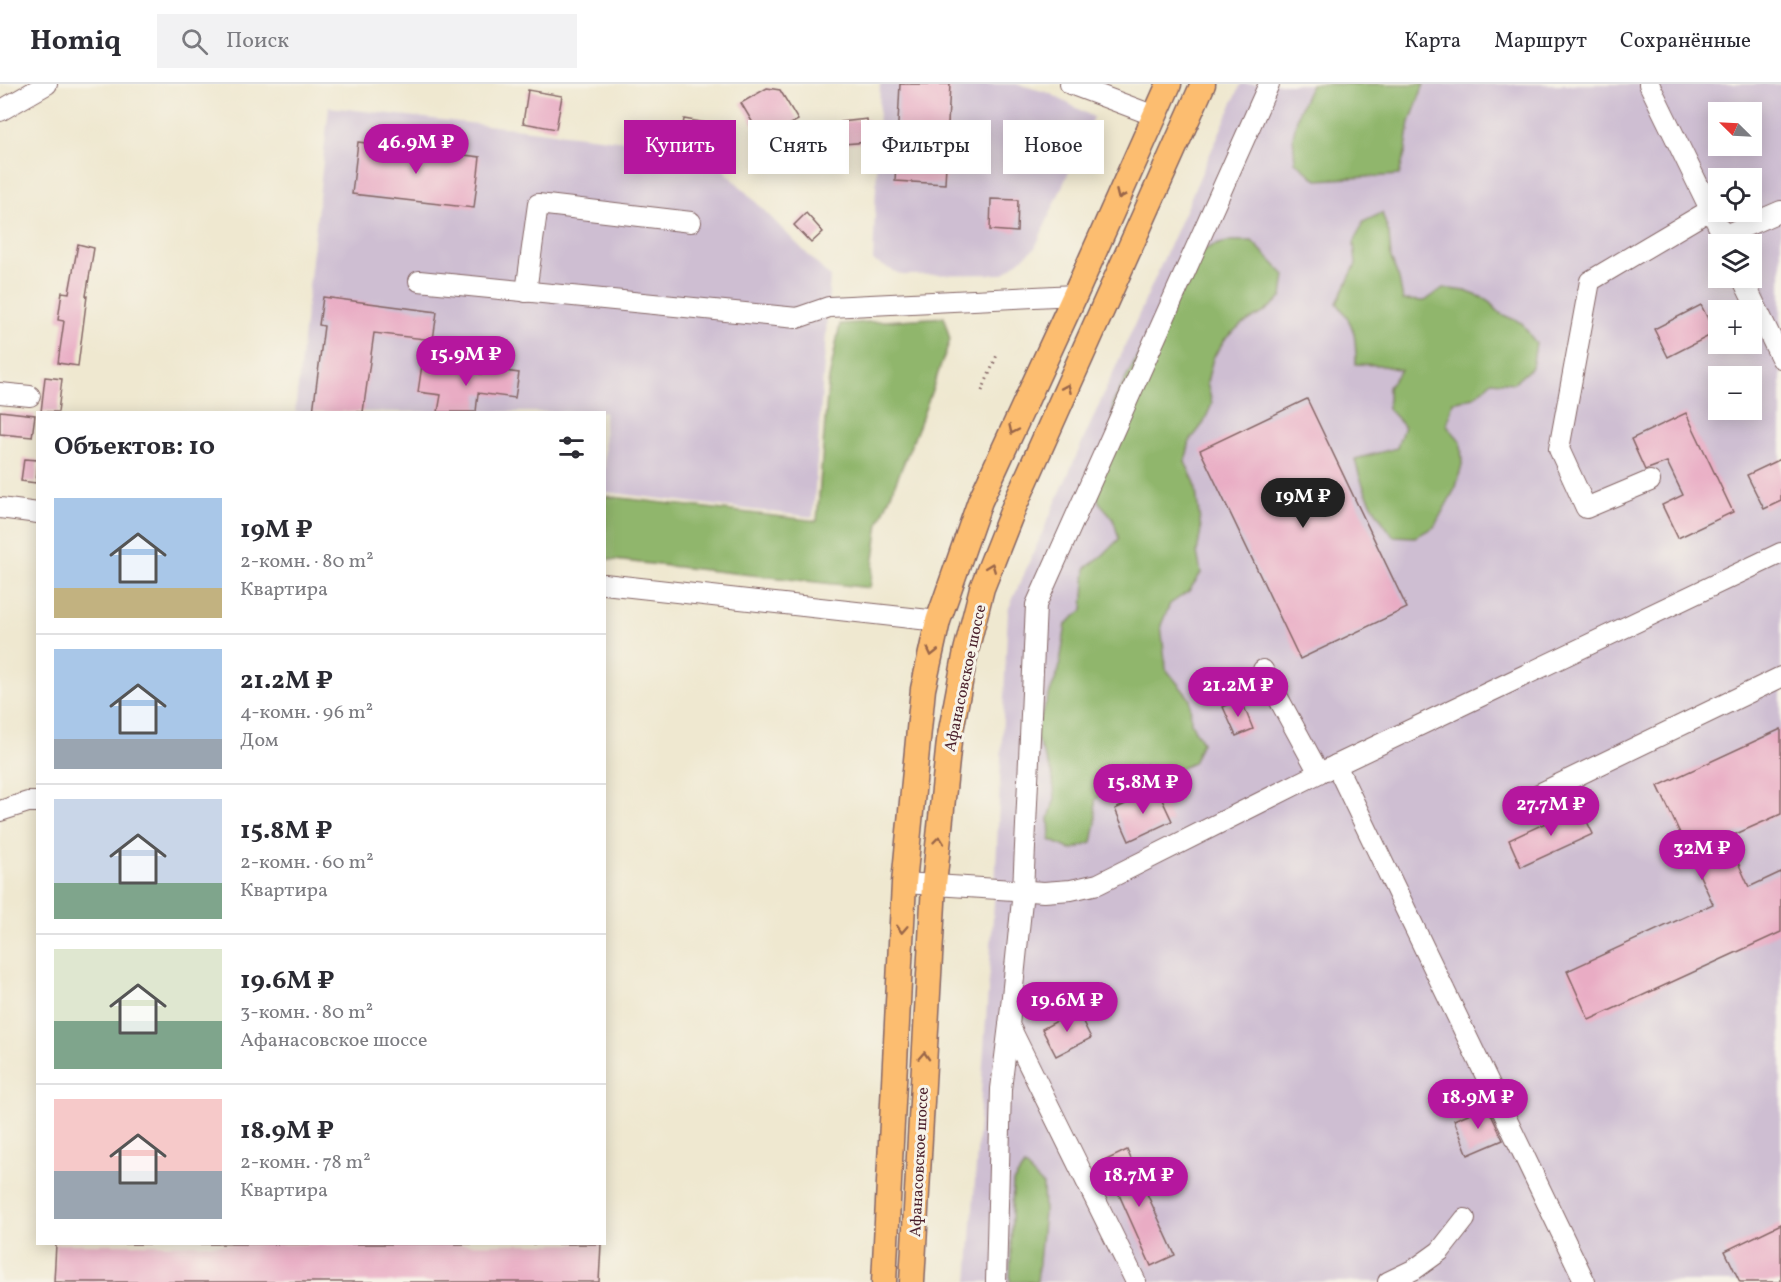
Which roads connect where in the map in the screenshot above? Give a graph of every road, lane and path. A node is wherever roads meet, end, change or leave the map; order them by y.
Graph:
1 (47, 84) edge
2 (1070, 84) edge
3 (1169, 84) edge
4 (1203, 84) edge
5 (1269, 84) edge
6 (1649, 84) edge
7 (1, 110) edge
8 (1155, 116) junction
9 (1708, 206) edge
10 (1708, 211) edge
11 (1781, 211) edge
12 (691, 222) dead end
13 (1737, 234) edge
14 (418, 281) dead end
15 (1747, 288) edge
16 (526, 292) junction
17 (1075, 296) junction
18 (997, 355) dead end
19 (1781, 358) edge
20 (982, 391) dead end
21 (0, 393) edge
22 (30, 396) dead end
23 (1650, 481) dead end
24 (0, 508) edge
25 (36, 513) edge
26 (1781, 553) edge
27 (606, 584) edge
28 (938, 621) junction
29 (1263, 670) dead end
30 (1781, 677) edge
31 (1328, 769) junction
32 (1539, 794) dead end
33 (36, 802) edge
34 (0, 811) edge
35 (904, 883) junction
36 (934, 885) junction
37 (1023, 891) junction
38 (1009, 1025) junction
39 (1465, 1220) dead end
40 (884, 1282) edge
41 (912, 1282) edge
42 (996, 1282) edge
43 (1136, 1282) edge
44 (1388, 1282) edge
45 (1585, 1282) edge

1 - 7 street
2 - 8 street
3 - 8 main road, Афанасовское шоссе
36 -> 4 main road, Афанасовское шоссе
5 - 37 street
6 - 9 street
8 -> 17 main road, Афанасовское шоссе
10 - 23 street
11 - 13 street
12 - 16 street
14 - 16 street
15 - 19 street
16 - 17 street
17 -> 28 main road, Афанасовское шоссе
18 - 20 path
21 - 22 street
24 - 25 street
26 - 31 street
27 - 28 street
28 -> 35 main road, Афанасовское шоссе
29 - 31 street
30 - 32 street
31 - 37 street
31 - 45 street
33 - 34 street
35 - 36 street
35 -> 40 main road, Афанасовское шоссе
36 - 37 street
41 -> 36 main road, Афанасовское шоссе
37 - 38 street
38 - 42 street
38 - 43 street
39 - 44 street

